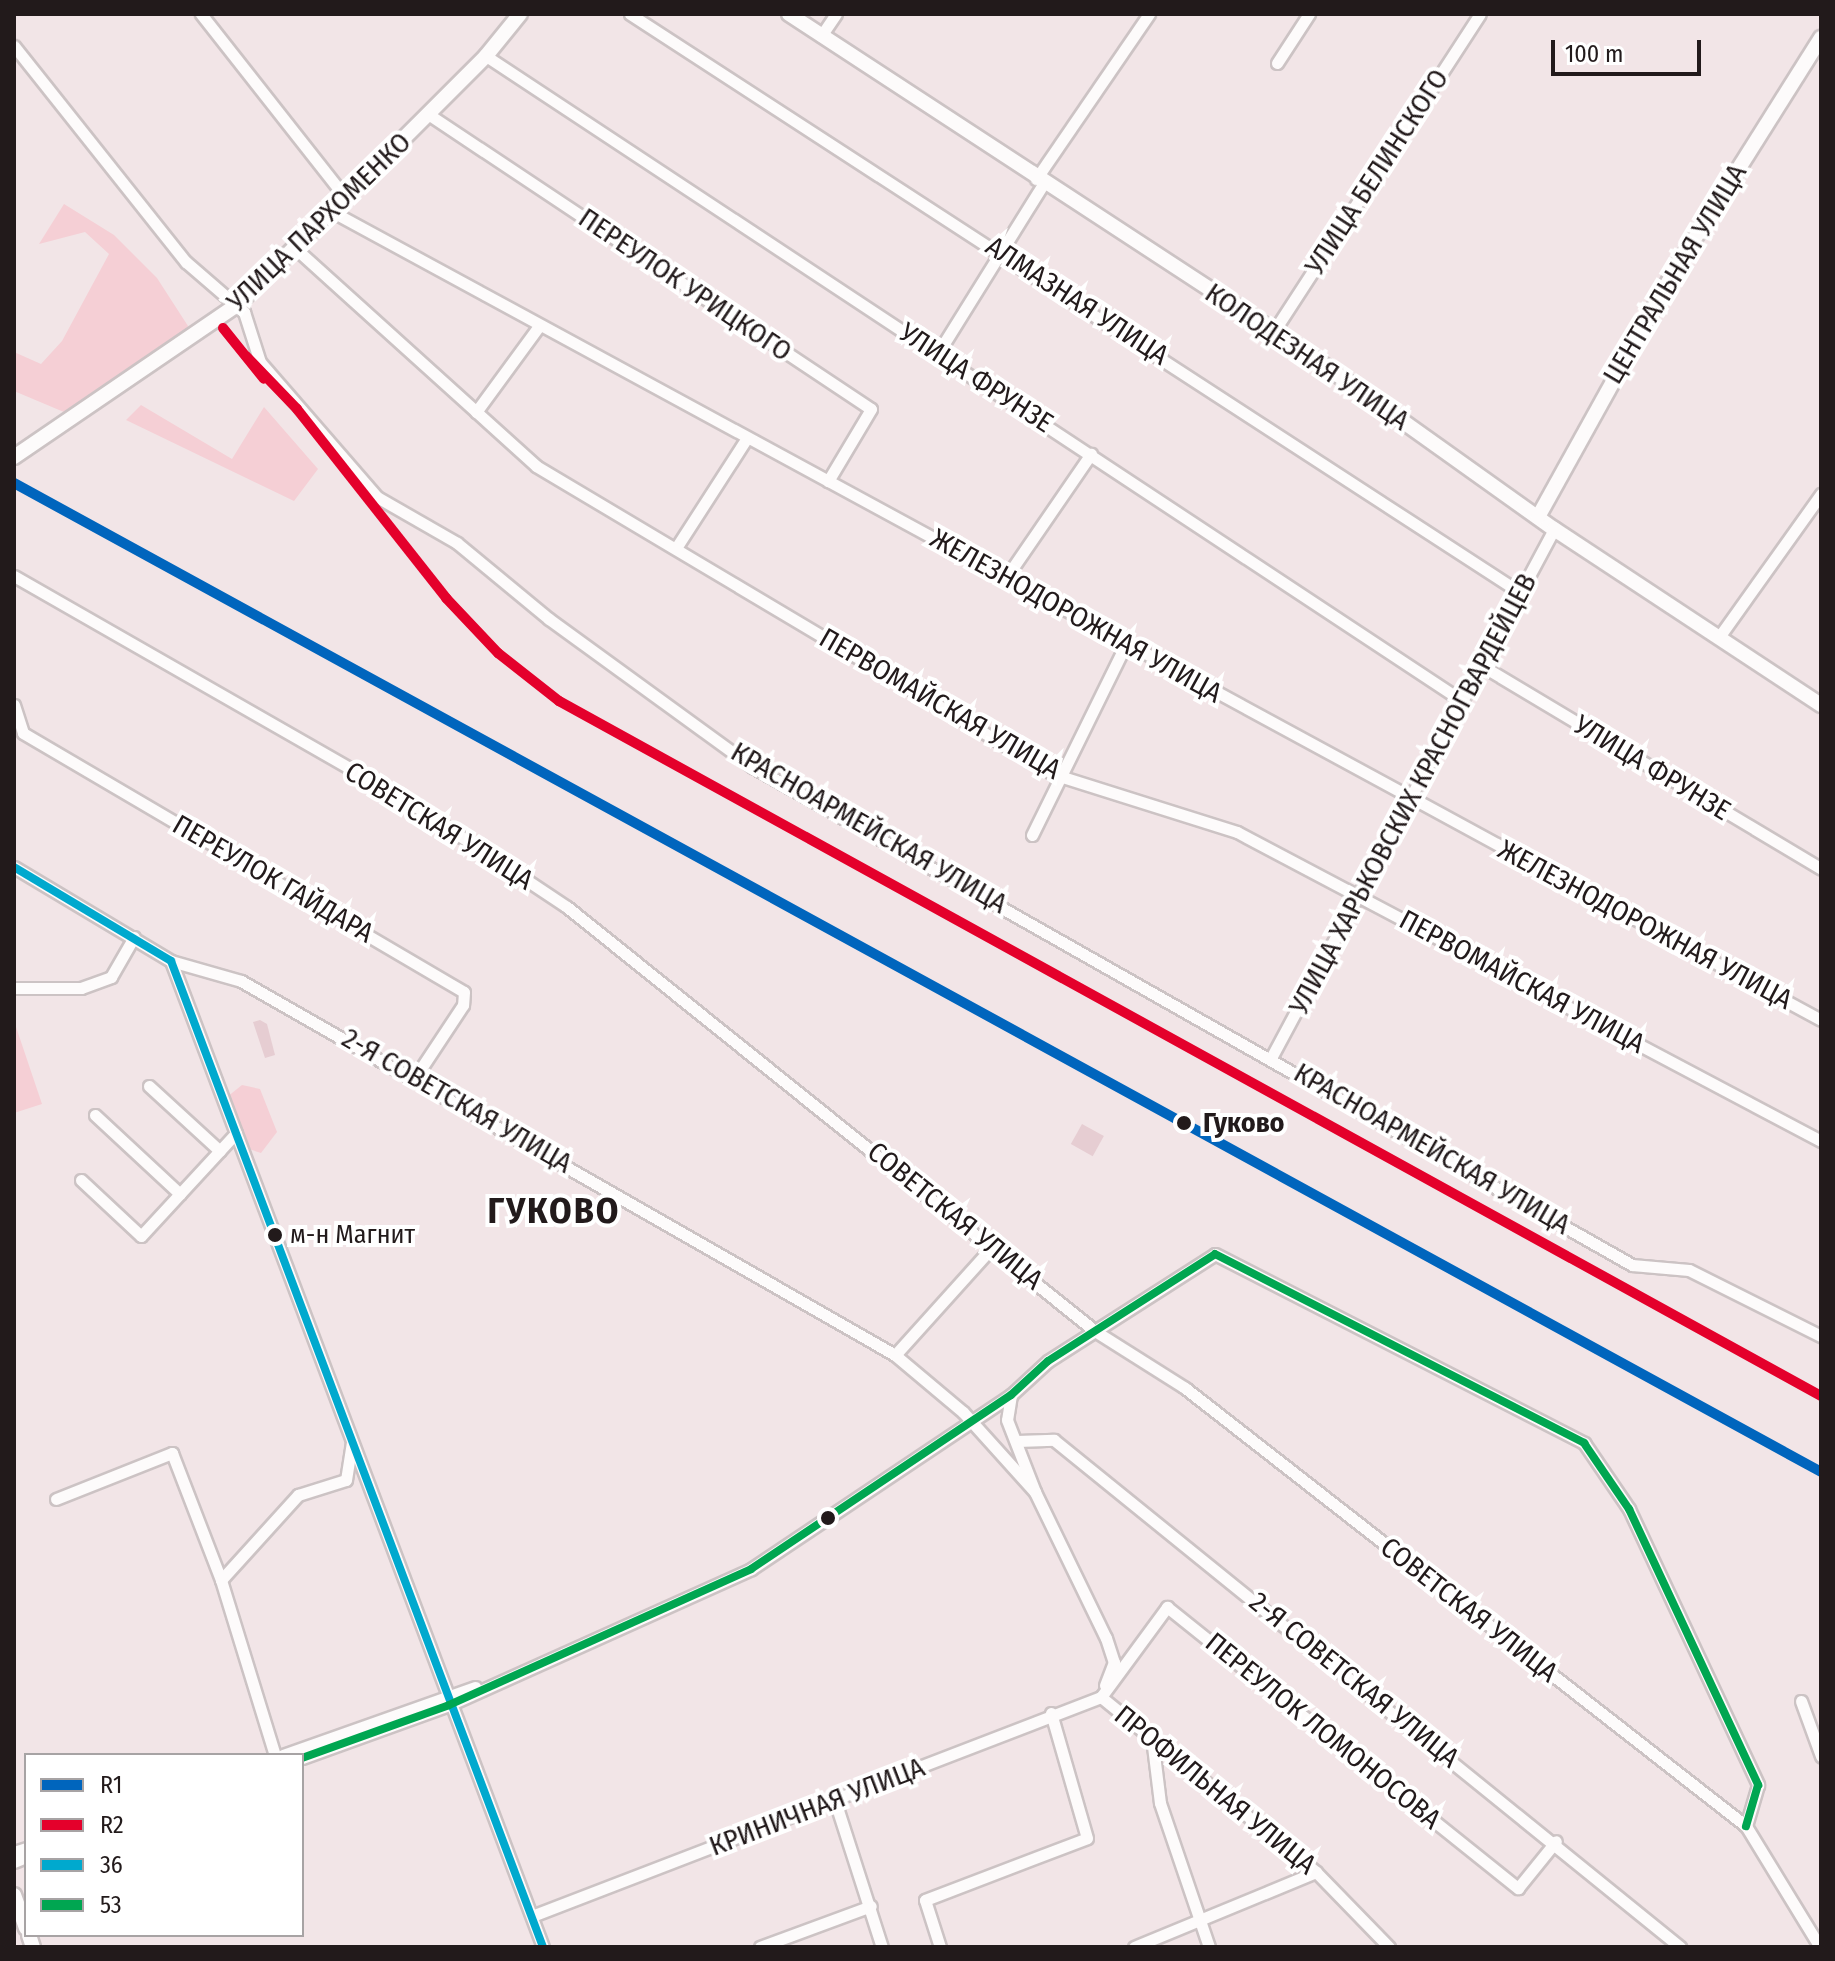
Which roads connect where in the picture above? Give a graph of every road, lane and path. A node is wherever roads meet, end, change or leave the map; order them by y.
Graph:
1 (201, 14) edge
2 (520, 14) edge
3 (630, 14) edge
4 (789, 14) edge
5 (836, 14) edge
6 (1149, 14) edge
7 (1309, 14) edge
8 (1480, 14) edge
9 (821, 36) junction
10 (1821, 38) edge
11 (14, 46) edge
12 (486, 56) junction
13 (1277, 63) dead end
14 (428, 114) junction
15 (1039, 182) junction
16 (344, 196) junction
17 (331, 211) junction
18 (295, 248) junction
19 (1001, 251) junction
20 (237, 305) junction
21 (539, 326) junction
22 (1274, 331) junction
23 (938, 353) junction
24 (476, 412) junction
25 (747, 438) junction
26 (1091, 454) junction
27 (14, 457) edge
28 (828, 481) junction
29 (1821, 494) edge
30 (1538, 517) junction
31 (1554, 529) junction
32 (676, 548) junction
33 (14, 576) edge
34 (1005, 579) junction
35 (1521, 593) junction
36 (1719, 637) junction
37 (1126, 644) junction
38 (1484, 667) junction
39 (1464, 702) junction
40 (14, 705) edge
41 (1821, 705) edge
42 (1061, 777) junction
43 (1412, 800) junction
44 (1032, 835) dead end
45 (14, 867) edge
46 (1821, 869) edge
47 (1359, 896) junction
48 (134, 937) junction
49 (171, 961) junction
50 (14, 988) edge
51 (1821, 1020) edge
52 (1271, 1058) junction
53 (416, 1076) junction
54 (149, 1086) dead end
55 (95, 1115) dead end
56 (236, 1133) junction
57 (1821, 1141) edge
58 (220, 1151) junction
59 (81, 1180) dead end
60 (180, 1194) junction
61 (994, 1245) junction
62 (1095, 1331) junction
63 (1821, 1336) edge
64 (895, 1355) junction
65 (1011, 1395) junction
66 (971, 1421) junction
67 (353, 1439) junction
68 (1017, 1441) junction
69 (1035, 1492) junction
70 (56, 1499) dead end
71 (221, 1580) junction
72 (484, 1685) junction
73 (444, 1693) junction
74 (1101, 1697) junction
75 (1801, 1701) dead end
76 (449, 1705) junction
77 (1051, 1713) junction
78 (1152, 1738) junction
79 (274, 1753) edge
80 (288, 1753) edge
81 (1821, 1756) edge
82 (304, 1757) edge
83 (835, 1801) junction
84 (1746, 1826) junction
85 (1556, 1841) junction
86 (1316, 1872) junction
87 (14, 1895) edge
88 (871, 1906) junction
89 (532, 1916) junction
90 (24, 1922) edge
91 (1200, 1923) junction
92 (543, 1947) edge
93 (760, 1947) edge
94 (882, 1947) edge
95 (940, 1947) edge
96 (1134, 1947) edge
97 (1209, 1947) edge
98 (1389, 1947) edge
99 (1680, 1947) edge
100 (1820, 1947) edge

1 - 16 street
2 - 12 street, УЛИЦА ПАРХОМЕНКО
3 - 19 street, АЛМАЗНАЯ УЛИЦА
4 - 9 street, КОЛОДЕЗНАЯ УЛИЦА
5 - 9 street
6 - 15 street
7 - 13 street
8 - 22 street, УЛИЦА БЕЛИНСКОГО
9 - 15 street, КОЛОДЕЗНАЯ УЛИЦА
10 - 30 street, ЦЕНТРАЛЬНАЯ УЛИЦА
11 - 20 street, КРАСНОАРМЕЙСКАЯ УЛИЦА
12 - 14 street, УЛИЦА ПАРХОМЕНКО
12 - 23 street, УЛИЦА ФРУНЗЕ
14 - 16 street, УЛИЦА ПАРХОМЕНКО
14 - 28 street, ПЕРЕУЛОК УРИЦКОГО
15 - 19 street
15 - 22 street, КОЛОДЕЗНАЯ УЛИЦА
16 - 17 street, УЛИЦА ПАРХОМЕНКО
17 - 18 street, УЛИЦА ПАРХОМЕНКО
17 - 21 street, ЖЕЛЕЗНОДОРОЖНАЯ УЛИЦА
18 - 20 street, УЛИЦА ПАРХОМЕНКО
18 - 24 street, ПЕРВОМАЙСКАЯ УЛИЦА
19 - 23 street
19 - 35 street, АЛМАЗНАЯ УЛИЦА
20 - 27 street, УЛИЦА ПАРХОМЕНКО
20 - 52 street, КРАСНОАРМЕЙСКАЯ УЛИЦА
21 - 24 street
21 - 25 street, ЖЕЛЕЗНОДОРОЖНАЯ УЛИЦА
22 - 30 street, КОЛОДЕЗНАЯ УЛИЦА
23 - 26 street, УЛИЦА ФРУНЗЕ
24 - 32 street, ПЕРВОМАЙСКАЯ УЛИЦА
25 - 28 street, ЖЕЛЕЗНОДОРОЖНАЯ УЛИЦА
25 - 32 street
26 - 34 street
26 - 39 street, УЛИЦА ФРУНЗЕ
28 - 34 street, ЖЕЛЕЗНОДОРОЖНАЯ УЛИЦА
29 - 36 street
30 - 31 street, КОЛОДЕЗНАЯ УЛИЦА
31 - 35 street, УЛИЦА ХАРЬКОВСКИХ КРАСНОГВАРДЕЙЦЕВ
31 - 36 street, КОЛОДЕЗНАЯ УЛИЦА
32 - 42 street, ПЕРВОМАЙСКАЯ УЛИЦА
33 - 61 street, СОВЕТСКАЯ УЛИЦА
34 - 37 street, ЖЕЛЕЗНОДОРОЖНАЯ УЛИЦА
35 - 38 street, УЛИЦА ХАРЬКОВСКИХ КРАСНОГВАРДЕЙЦЕВ
36 - 41 street, КОЛОДЕЗНАЯ УЛИЦА
37 - 42 street
37 - 43 street, ЖЕЛЕЗНОДОРОЖНАЯ УЛИЦА
38 - 39 street, УЛИЦА ХАРЬКОВСКИХ КРАСНОГВАРДЕЙЦЕВ
38 - 46 street, УЛИЦА ФРУНЗЕ
39 - 43 street, УЛИЦА ХАРЬКОВСКИХ КРАСНОГВАРДЕЙЦЕВ
40 - 53 street, ПЕРЕУЛОК ГАЙДАРА
42 - 44 street
42 - 47 street, ПЕРВОМАЙСКАЯ УЛИЦА
43 - 47 street, УЛИЦА ХАРЬКОВСКИХ КРАСНОГВАРДЕЙЦЕВ
43 - 51 street, ЖЕЛЕЗНОДОРОЖНАЯ УЛИЦА
45 - 48 street, 2-Я СОВЕТСКАЯ УЛИЦА
47 - 52 street, УЛИЦА ХАРЬКОВСКИХ КРАСНОГВАРДЕЙЦЕВ
47 - 57 street, ПЕРВОМАЙСКАЯ УЛИЦА
48 - 49 street, 2-Я СОВЕТСКАЯ УЛИЦА
48 - 50 street
49 - 53 street, 2-Я СОВЕТСКАЯ УЛИЦА
49 - 56 street
52 - 63 street, КРАСНОАРМЕЙСКАЯ УЛИЦА
53 - 64 street, 2-Я СОВЕТСКАЯ УЛИЦА
54 - 58 street
55 - 60 street
56 - 58 street
56 - 67 street
58 - 60 street
59 - 60 street
61 - 62 street, СОВЕТСКАЯ УЛИЦА
61 - 64 street
62 - 65 street
62 - 84 street, СОВЕТСКАЯ УЛИЦА
62 - 84 street
64 - 66 street, 2-Я СОВЕТСКАЯ УЛИЦА
65 - 66 street
65 - 68 street, ПРОФИЛЬНАЯ УЛИЦА
66 - 69 street, 2-Я СОВЕТСКАЯ УЛИЦА
66 - 72 street
67 - 71 street
67 - 73 street
68 - 69 street, ПРОФИЛЬНАЯ УЛИЦА
68 - 85 street, 2-Я СОВЕТСКАЯ УЛИЦА
69 - 74 street, ПРОФИЛЬНАЯ УЛИЦА
70 - 71 street
71 - 79 street
72 - 73 street
72 - 76 street
73 - 76 street
73 - 80 street
74 - 77 street, КРИНИЧНАЯ УЛИЦА
74 - 78 street, ПРОФИЛЬНАЯ УЛИЦА
74 - 85 street, ПЕРЕУЛОК ЛОМОНОСОВА
75 - 81 street
76 - 82 street
76 - 89 street
77 - 83 street, КРИНИЧНАЯ УЛИЦА
77 - 95 street
78 - 86 street, ПРОФИЛЬНАЯ УЛИЦА
78 - 91 street
83 - 88 street
83 - 89 street, КРИНИЧНАЯ УЛИЦА
84 - 100 street, СОВЕТСКАЯ УЛИЦА
85 - 99 street, 2-Я СОВЕТСКАЯ УЛИЦА
86 - 91 street
86 - 98 street, ПРОФИЛЬНАЯ УЛИЦА
87 - 90 street
88 - 93 street
88 - 94 street
89 - 92 street
91 - 96 street
91 - 97 street

